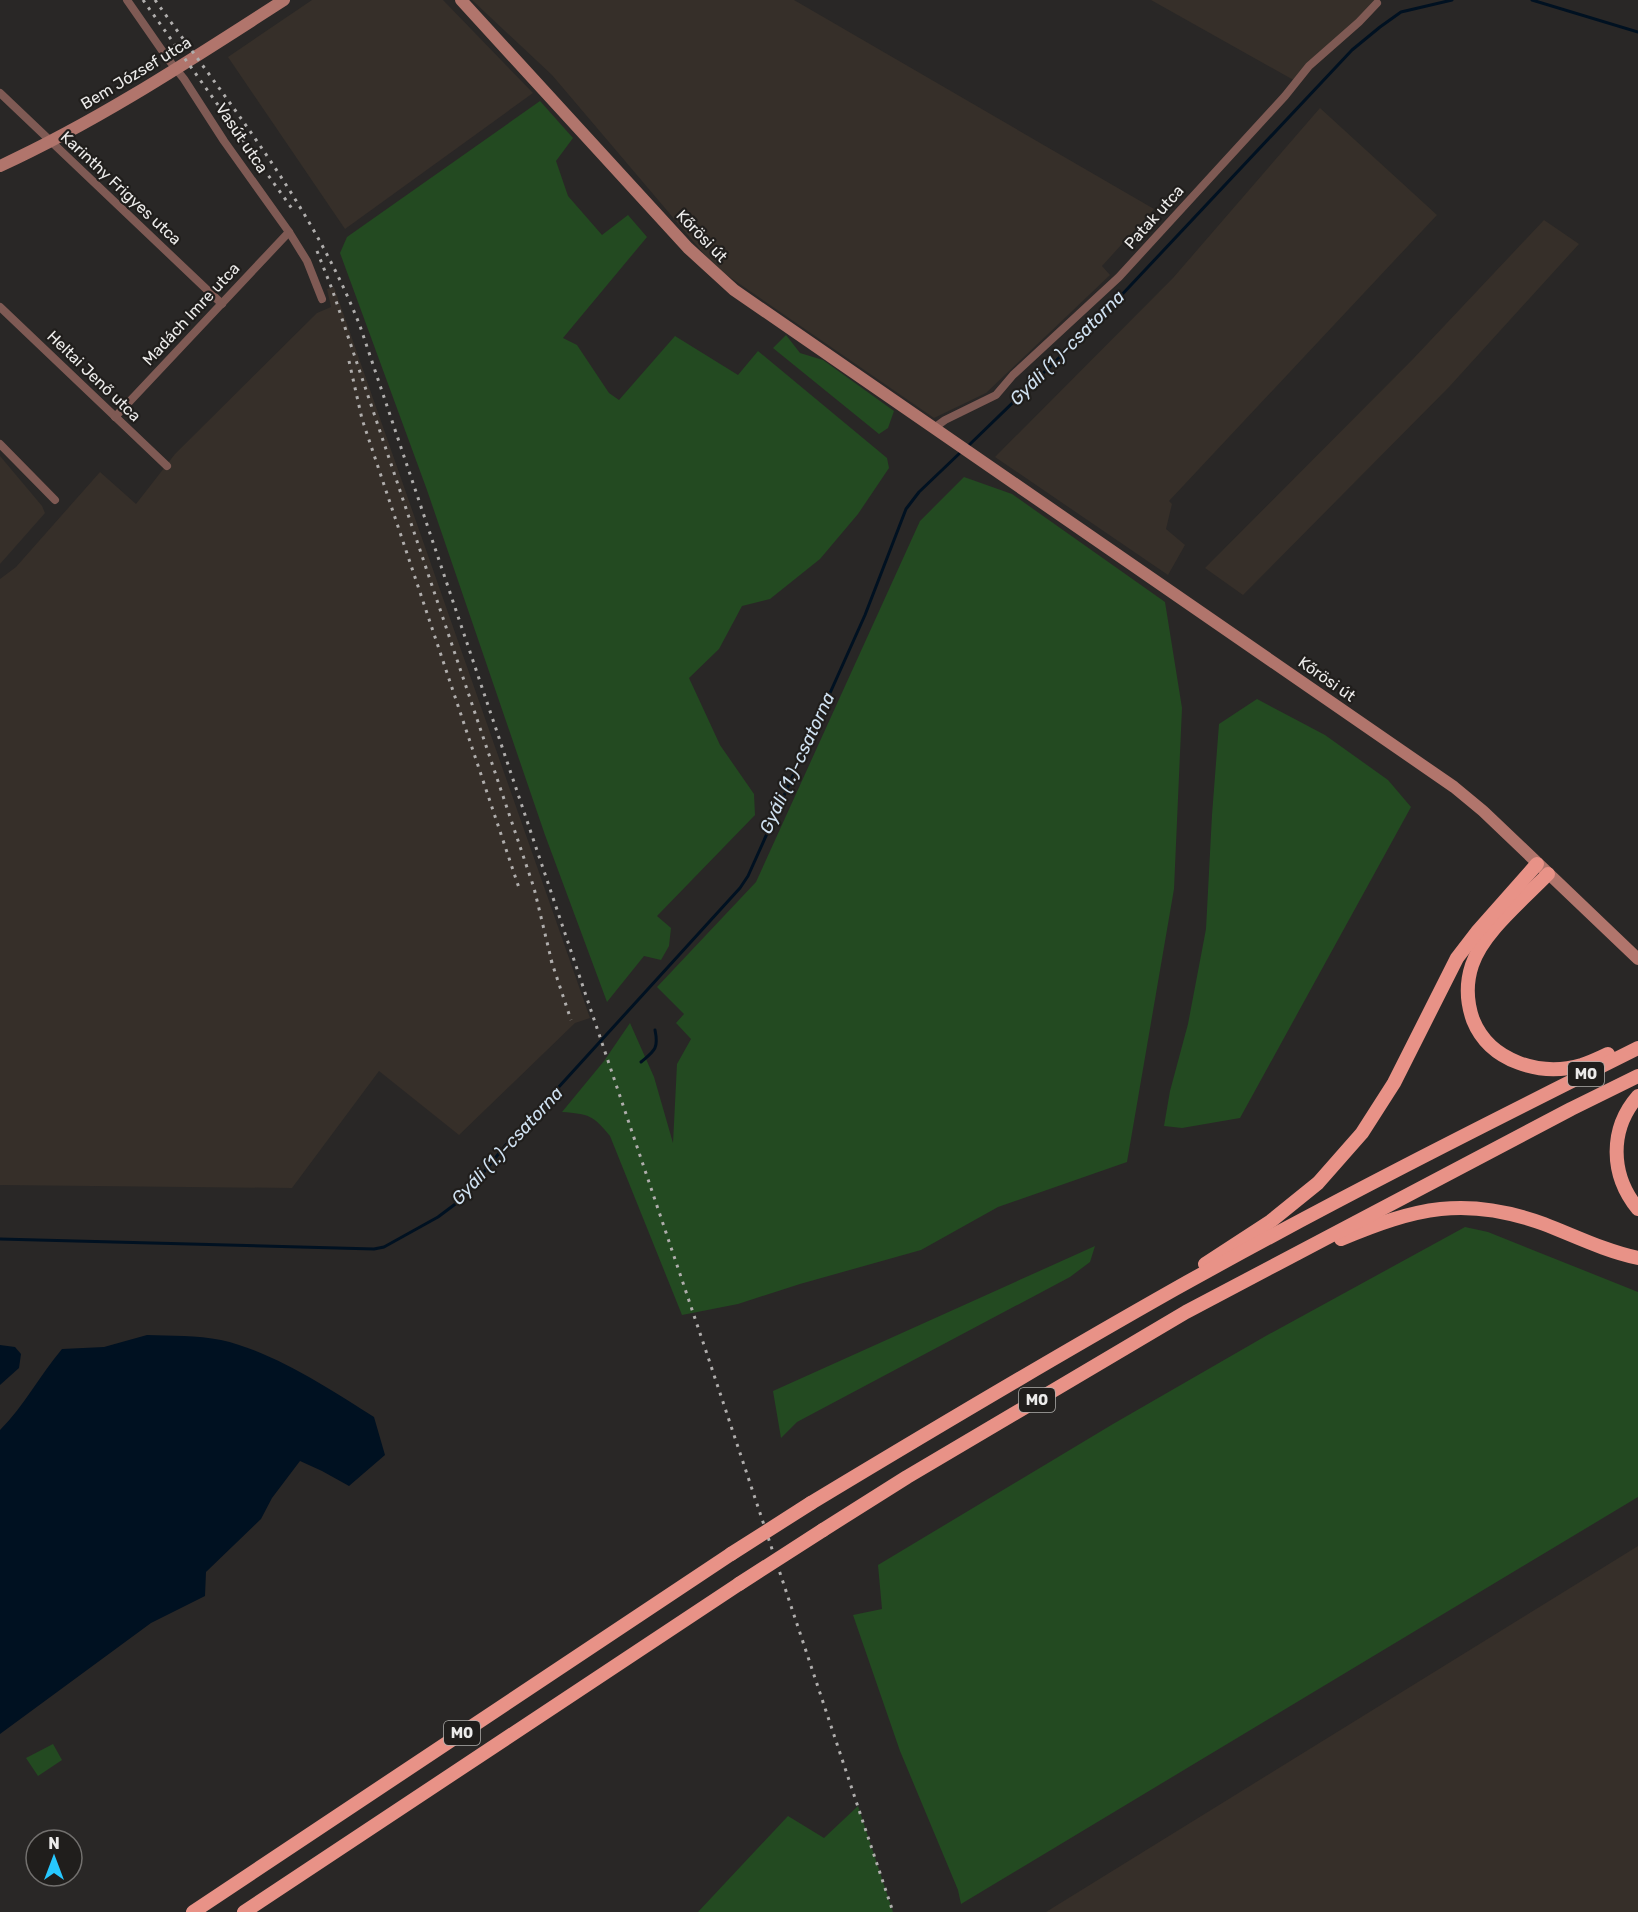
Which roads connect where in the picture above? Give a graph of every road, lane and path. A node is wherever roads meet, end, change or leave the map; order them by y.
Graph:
1 (127, 0) edge
2 (284, 0) edge
3 (461, 0) edge
4 (1377, 3) dead end
5 (176, 69) junction
6 (0, 93) edge
7 (51, 142) junction
8 (0, 166) edge
9 (289, 232) junction
10 (322, 298) dead end
11 (222, 304) junction
12 (0, 307) edge
13 (115, 417) junction
14 (934, 428) junction
15 (0, 444) edge
16 (167, 466) dead end
17 (55, 500) dead end
18 (1537, 864) junction
19 (1548, 874) junction
20 (1638, 959) edge
21 (1638, 1047) edge
22 (1638, 1076) edge
23 (1638, 1096) edge
24 (1638, 1209) edge
25 (1638, 1258) edge
26 (1254, 1275) junction
27 (1177, 1288) junction
28 (193, 1912) edge
29 (244, 1912) edge

1 - 5 street, Vasút utca
2 - 5 main road, Bem József utca
3 - 14 main road, Kőrösi út
4 - 14 street, Patak utca
5 - 7 main road, Bem József utca
5 - 9 street, Vasút utca
6 - 7 street, Karinthy Frigyes utca
7 - 8 main road, Bem József utca
7 - 11 street, Karinthy Frigyes utca
9 - 10 street, Vasút utca
9 - 11 street, Madách Imre utca
11 - 13 street, Madách Imre utca
12 - 13 street, Heltai Jenő utca
13 - 16 street, Heltai Jenő utca
14 - 18 main road, Kőrösi út
15 - 17 street
18 - 19 main road, Kőrösi út
18 - 27 highway
19 - 20 main road, Kőrösi út
19 - 21 highway
21 - 27 highway, M0
22 - 26 highway, M0
23 - 24 highway
25 - 26 highway
26 - 29 highway, M0, bridge
27 - 28 highway, M0, bridge

